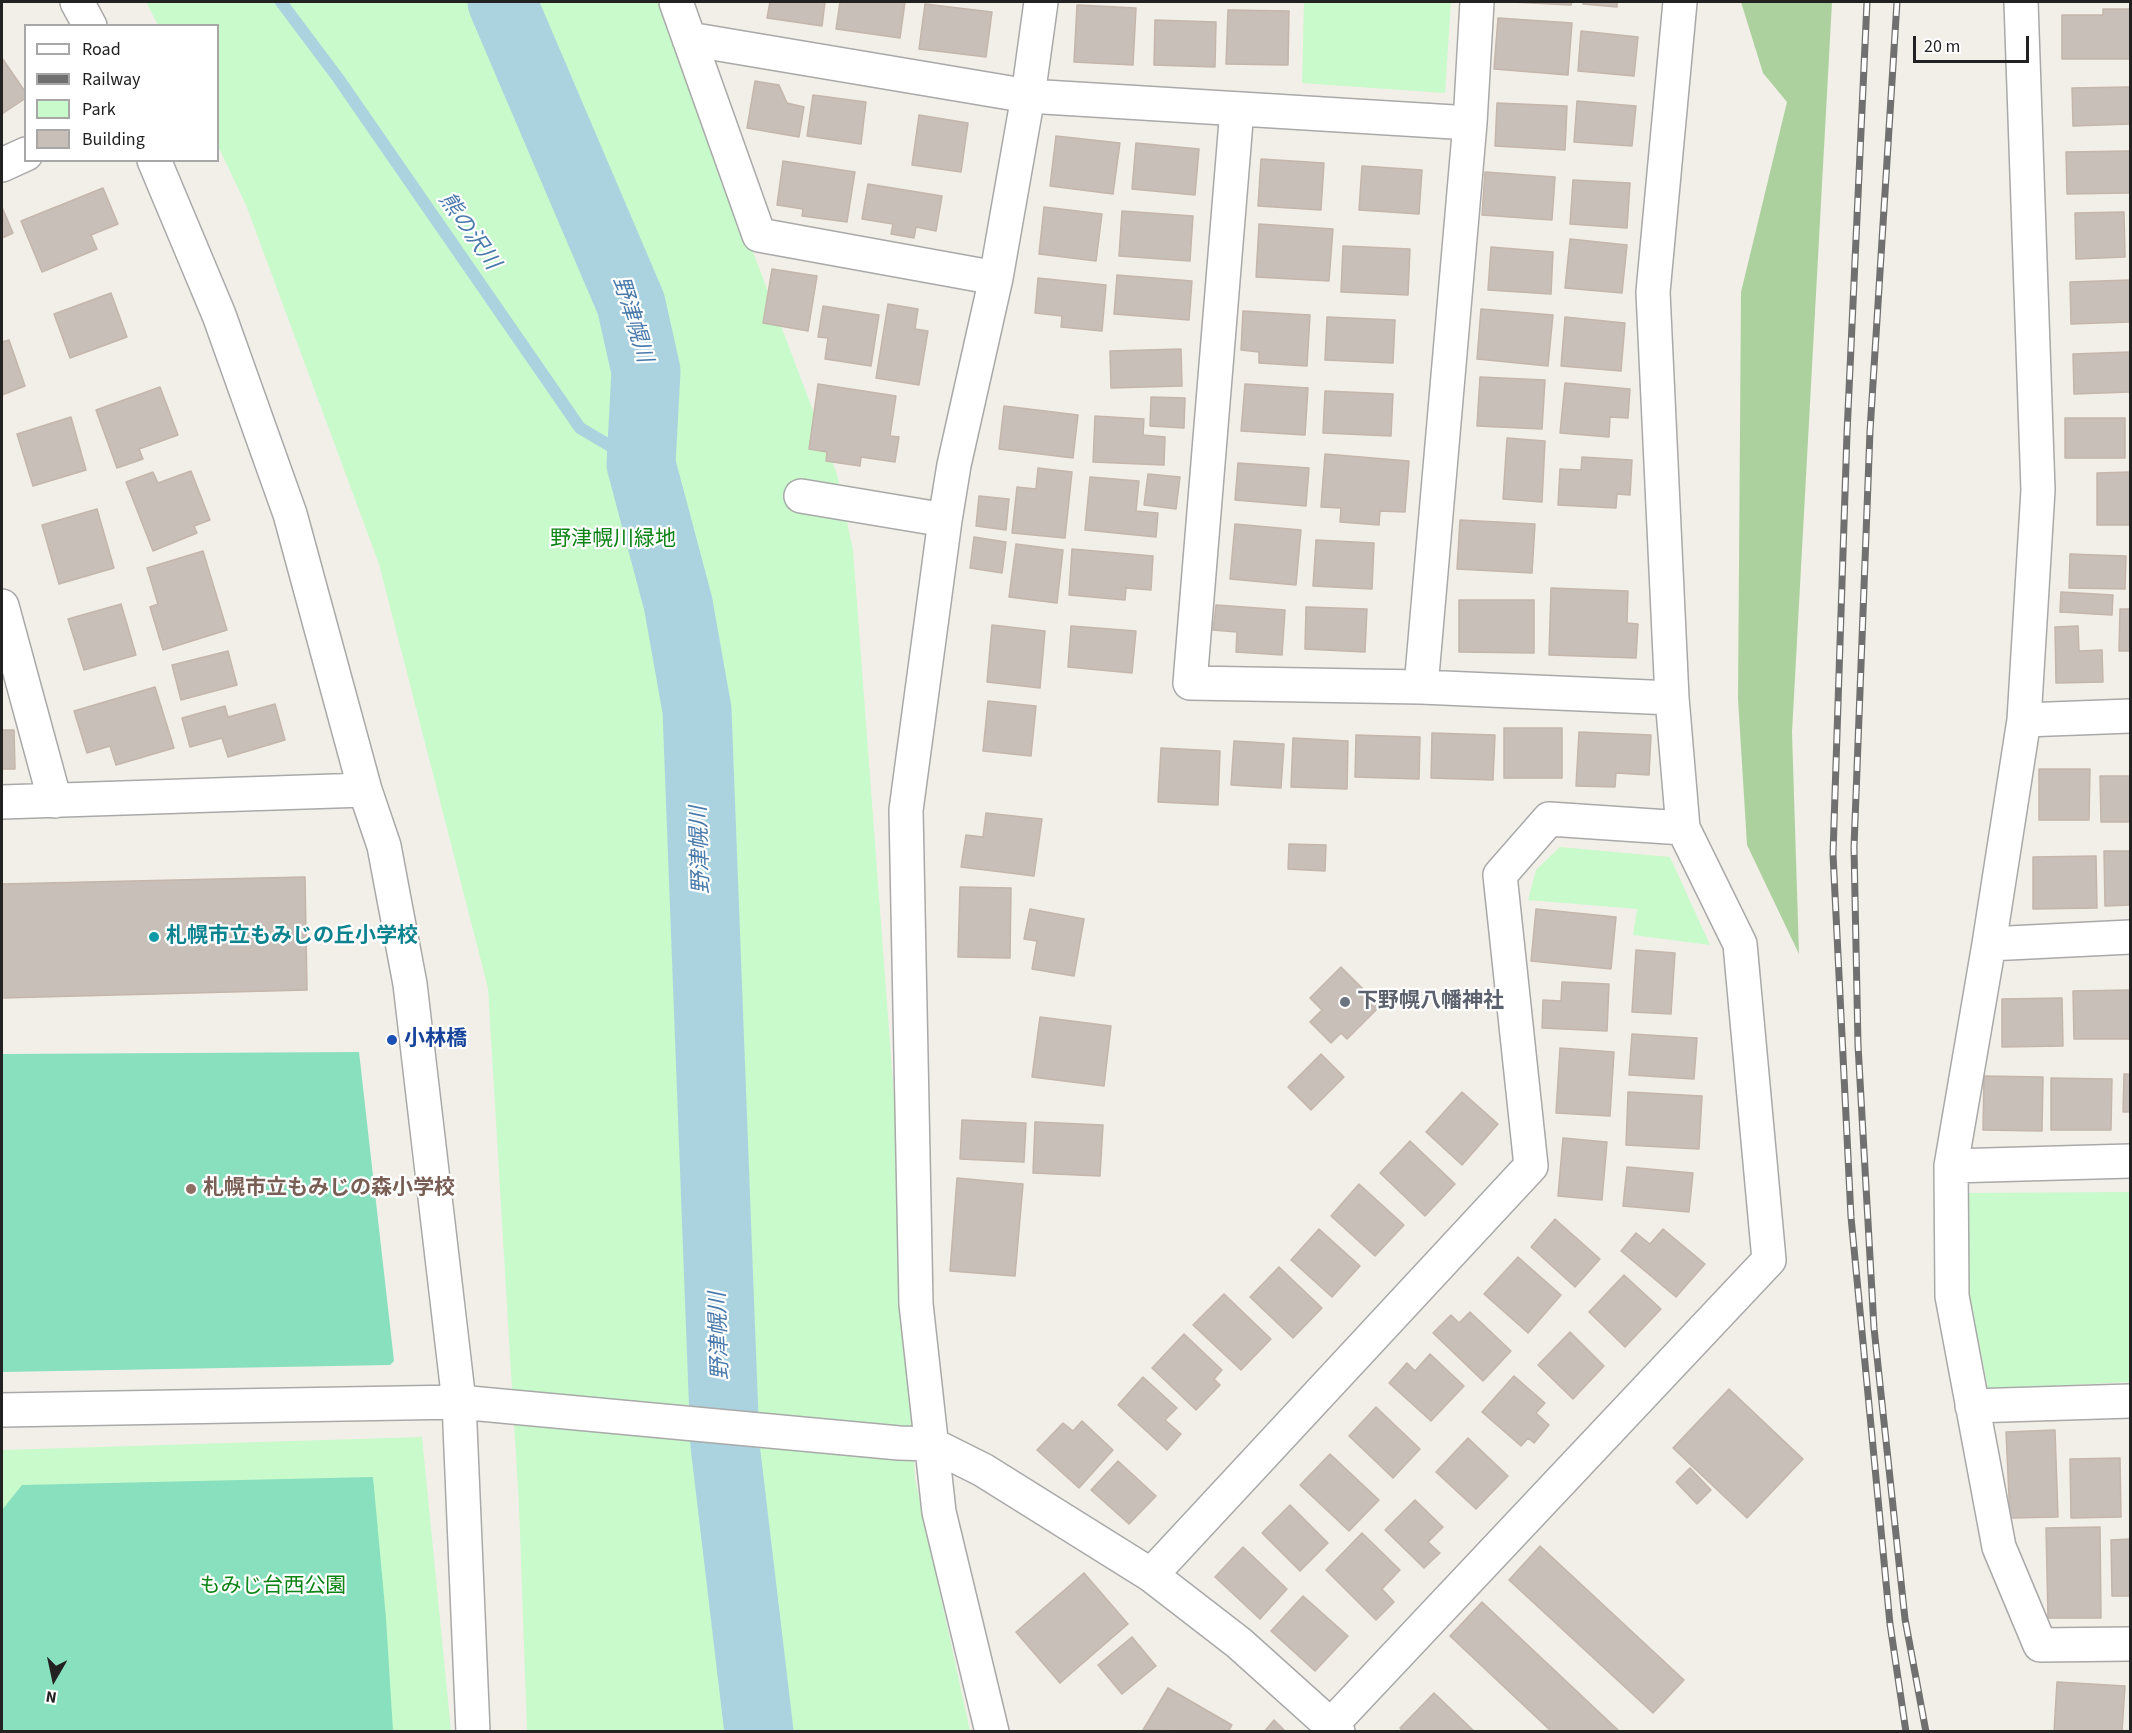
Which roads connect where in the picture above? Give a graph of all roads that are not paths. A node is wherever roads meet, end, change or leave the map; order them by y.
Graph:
1 (77, 2) edge
2 (676, 2) edge
3 (1041, 2) edge
4 (1477, 2) edge
5 (1680, 2) edge
6 (2021, 2) edge
7 (89, 24) edge
8 (688, 39) junction
9 (1028, 96) junction
10 (1237, 109) junction
11 (1470, 123) junction
12 (24, 155) edge
13 (155, 162) edge
14 (2, 165) edge
15 (996, 278) junction
16 (801, 496) dead end
17 (945, 520) junction
18 (2, 606) edge
19 (1421, 687) junction
20 (1672, 698) junction
21 (2130, 716) edge
22 (2024, 720) junction
23 (365, 790) junction
24 (55, 801) junction
25 (2, 802) edge
26 (1683, 828) junction
27 (2130, 937) edge
28 (1989, 944) junction
29 (2130, 1161) edge
30 (1951, 1166) junction
31 (2130, 1401) edge
32 (459, 1402) junction
33 (1972, 1406) junction
34 (2, 1410) edge
35 (931, 1444) junction
36 (1150, 1575) junction
37 (2130, 1644) edge
38 (1334, 1728) edge
39 (473, 1731) edge
40 (992, 1731) edge

1 - 7 street
2 - 8 street
3 - 9 street
4 - 11 street
5 - 20 street
6 - 22 street
8 - 9 street
8 - 15 street
9 - 10 street
9 - 15 street
10 - 11 street
10 - 19 street
11 - 19 street
12 - 14 street
13 - 23 street
15 - 17 street
16 - 17 street
17 - 35 street
18 - 24 street
19 - 20 street
20 - 26 street
21 - 22 street
22 - 28 street
23 - 24 street
23 - 32 street
24 - 25 street
26 - 36 street
26 - 38 street
27 - 28 street
28 - 30 street
29 - 30 street
30 - 33 street
31 - 33 street
32 - 34 street
32 - 35 street
32 - 39 street
33 - 37 street
35 - 36 street
35 - 40 street
36 - 38 street

